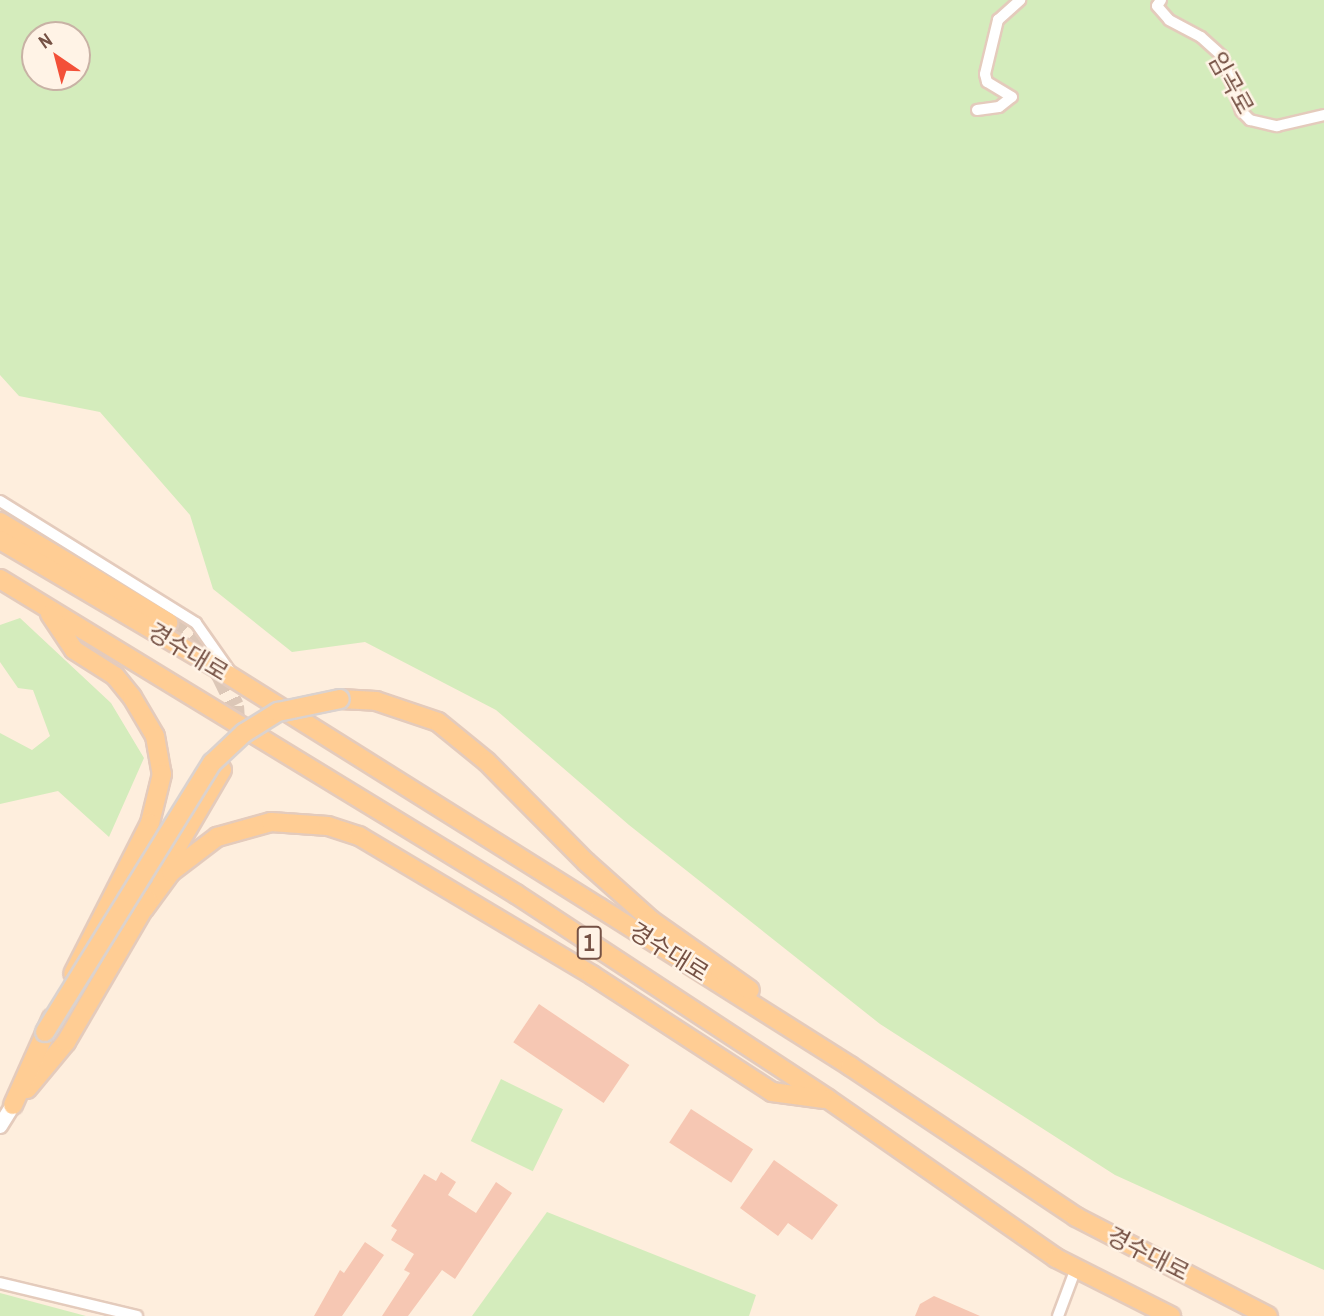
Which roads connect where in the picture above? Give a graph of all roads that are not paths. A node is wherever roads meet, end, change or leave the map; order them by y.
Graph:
1 (1020, 0) edge
2 (1161, 0) edge
3 (977, 110) dead end
4 (1324, 115) edge
5 (0, 501) edge
6 (0, 522) edge
7 (0, 540) edge
8 (2, 584) edge
9 (47, 608) junction
10 (168, 622) tunnel mouth
11 (237, 681) junction
12 (222, 769) dead end
13 (144, 909) junction
14 (45, 1032) junction
15 (850, 1066) junction
16 (828, 1099) junction
17 (13, 1105) junction
18 (0, 1126) edge
19 (1076, 1268) junction
20 (0, 1283) edge
21 (137, 1316) edge
22 (1058, 1316) edge
23 (1171, 1316) edge
24 (1268, 1316) edge

1 - 3 street
2 - 4 street, 임곡로
5 - 11 street
6 - 10 main road
7 - 11 main road, 경수대로 / 1
8 - 9 main road, 경수대로 / 1
9 - 14 main road, bridge
9 - 16 main road, 경수대로 / 1
11 - 15 main road, 경수대로 / 1
12 - 13 main road
13 - 16 main road
13 - 17 main road
14 - 15 main road, bridge
14 - 17 main road
15 - 24 main road, 경수대로 / 1
16 - 19 main road, 경수대로 / 1
17 - 18 street
19 - 22 street
19 - 23 main road, 경수대로 / 1
20 - 21 street

